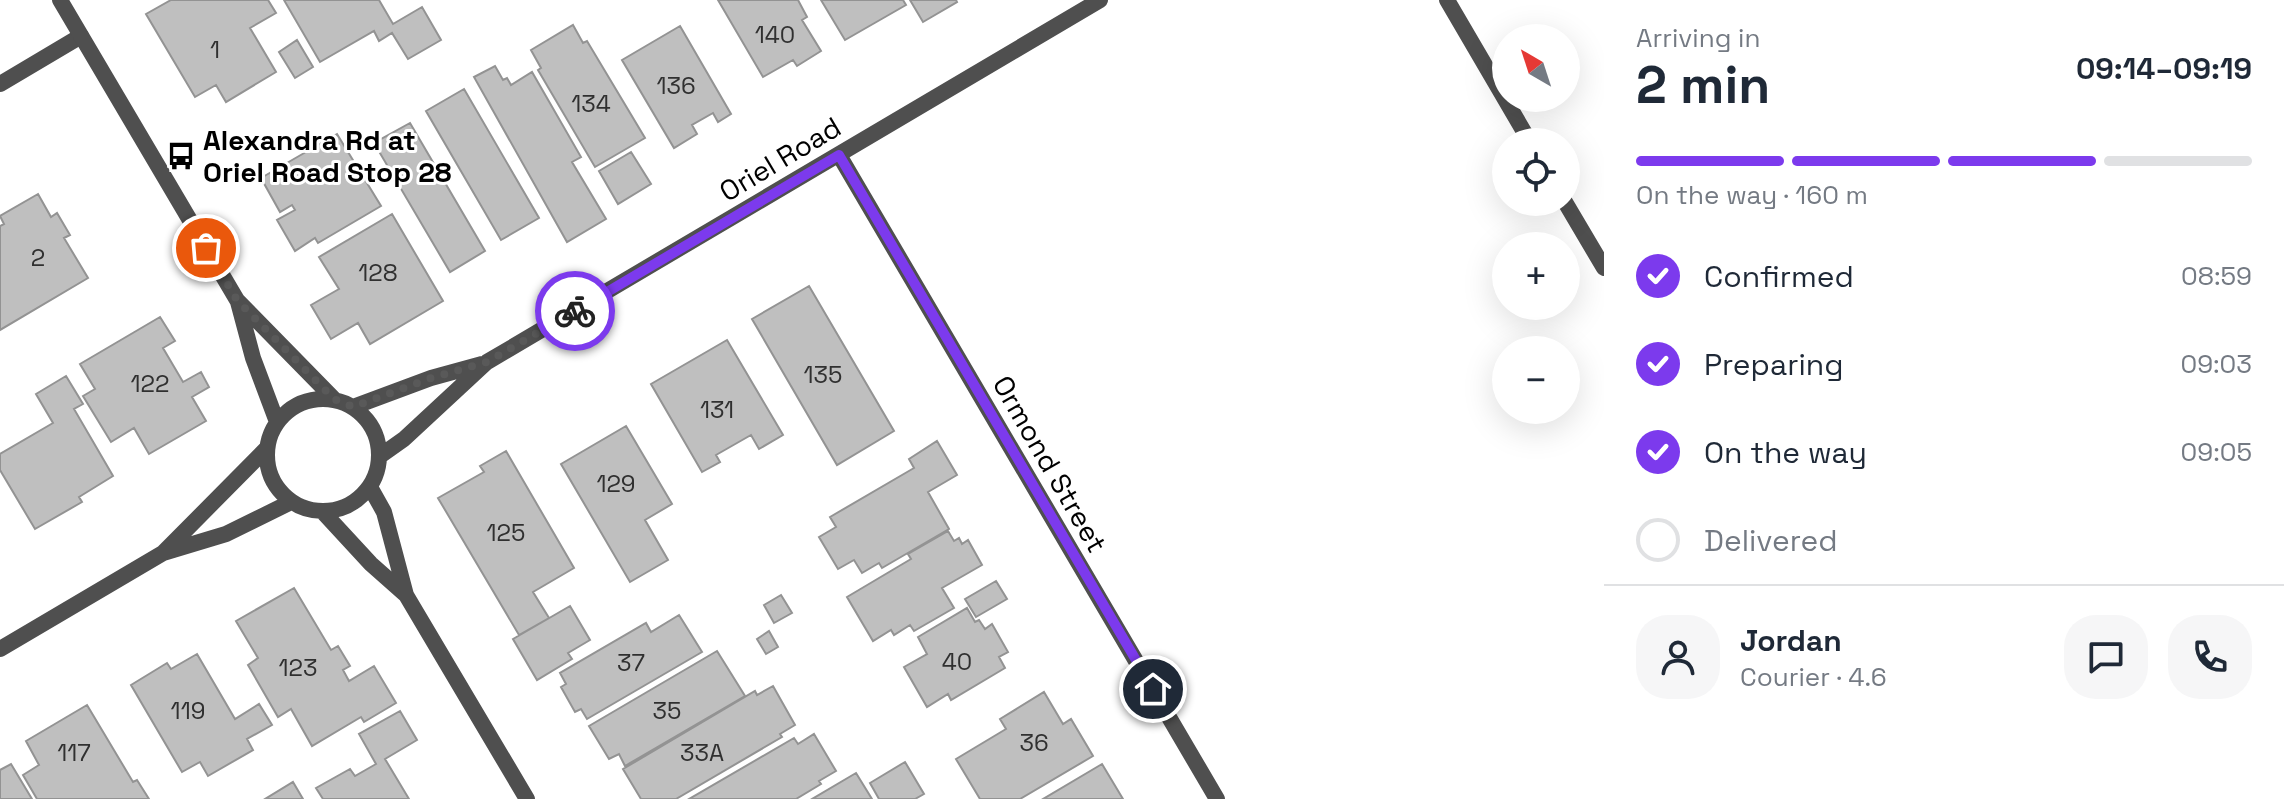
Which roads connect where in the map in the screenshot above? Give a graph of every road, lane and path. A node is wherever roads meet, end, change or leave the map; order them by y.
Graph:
1 (60, 0) edge
2 (1100, 0) edge
3 (1447, 0) edge
4 (81, 36) junction
5 (0, 84) edge
6 (1522, 128) edge
7 (839, 155) junction
8 (1573, 216) edge
9 (1604, 268) edge
10 (237, 300) junction
11 (487, 362) junction
12 (334, 399) junction
13 (353, 407) junction
14 (277, 422) junction
15 (267, 448) junction
16 (380, 456) junction
17 (370, 487) junction
18 (291, 502) junction
19 (323, 512) junction
20 (163, 553) junction
21 (406, 595) junction
22 (0, 649) edge
23 (527, 799) edge
24 (1217, 799) edge

1 - 4 street
2 - 7 street, Oriel Road
3 - 6 street
4 - 5 street
4 - 10 street
7 - 11 street, Oriel Road
7 - 24 street, Ormond Street
8 - 9 street
10 - 12 street
10 - 14 street
11 - 13 street, Oriel Road
11 - 16 street, Oriel Road
12 - 13 street
12 - 14 street
13 - 16 street
14 - 15 street
15 - 18 street
15 - 20 street
16 - 17 street
17 - 19 street
17 - 21 street
18 - 19 street
18 - 20 street
19 - 21 street
20 - 22 street
21 - 23 street

